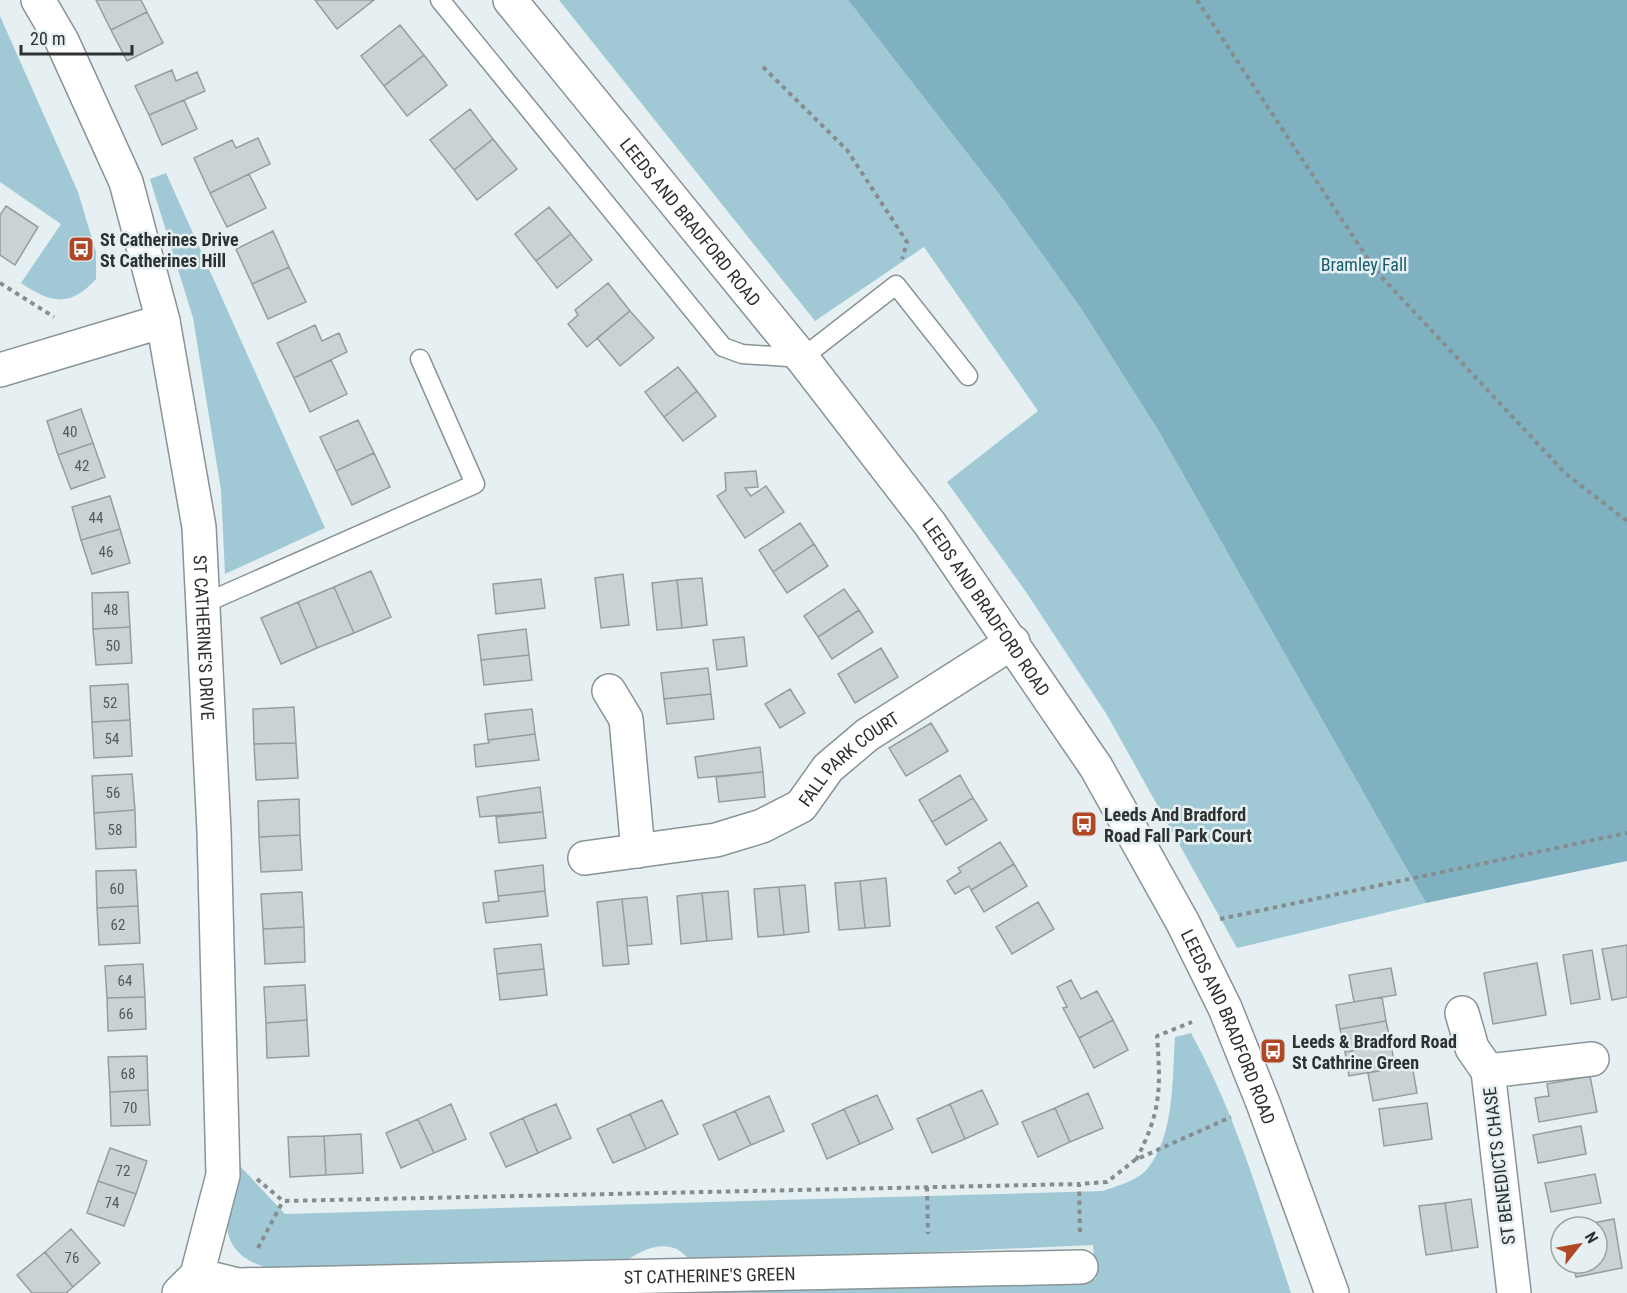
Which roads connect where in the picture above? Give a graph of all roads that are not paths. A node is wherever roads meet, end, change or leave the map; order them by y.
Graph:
1 (38, 0) edge
2 (440, 0) edge
3 (510, 0) edge
4 (163, 321) junction
5 (802, 358) junction
6 (420, 359) dead end
7 (0, 370) edge
8 (968, 376) dead end
9 (203, 604) junction
10 (1013, 642) junction
11 (609, 691) dead end
12 (638, 851) junction
13 (585, 858) dead end
14 (1462, 1013) dead end
15 (1592, 1059) dead end
16 (1488, 1071) junction
17 (1081, 1267) road end
18 (188, 1284) edge
19 (1332, 1293) edge
20 (1514, 1293) edge

1 - 4 street, ST CATHERINE'S DRIVE
2 - 5 lane
3 - 5 street, LEEDS AND BRADFORD ROAD
4 - 7 street
4 - 9 street, ST CATHERINE'S DRIVE
5 - 8 lane
5 - 10 street, LEEDS AND BRADFORD ROAD
6 - 9 lane
9 - 18 street, ST CATHERINE'S DRIVE
10 - 12 street, FALL PARK COURT
10 - 19 street, LEEDS AND BRADFORD ROAD
11 - 12 street
12 - 13 street, FALL PARK COURT
14 - 16 street
15 - 16 street, ST BENEDICTS CHASE
16 - 20 street, ST BENEDICTS CHASE
17 - 18 street, ST CATHERINE'S GREEN

